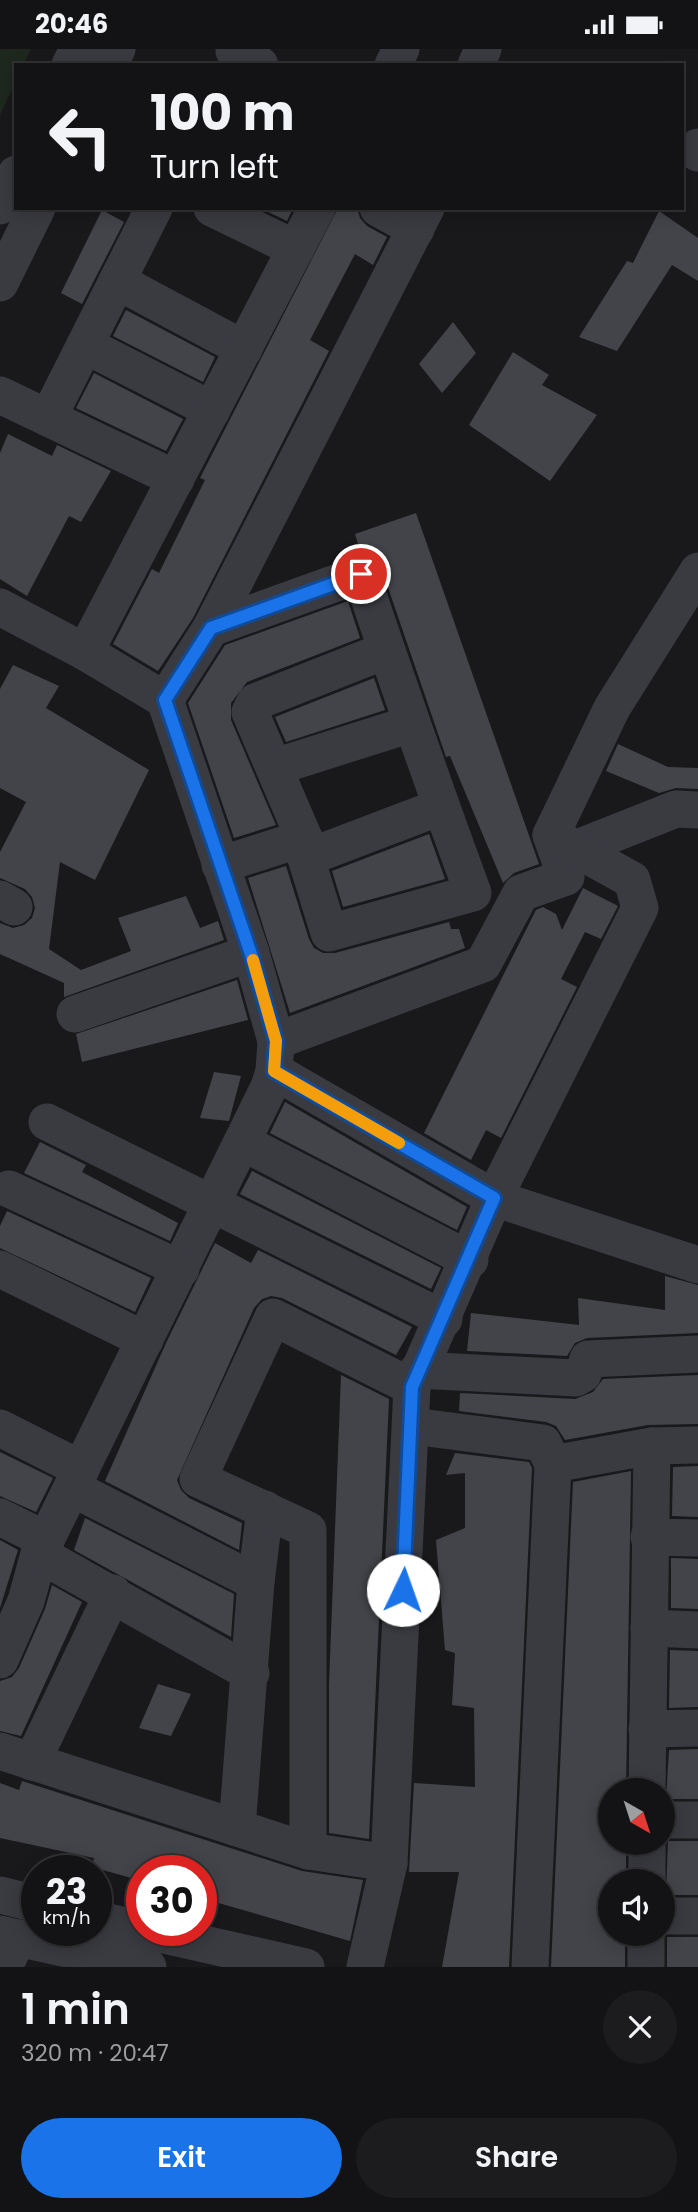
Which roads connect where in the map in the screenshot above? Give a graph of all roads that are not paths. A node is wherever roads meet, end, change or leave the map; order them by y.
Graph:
1 (698, 147) edge
2 (698, 153) edge
3 (14, 178) edge
4 (0, 206) edge
5 (36, 210) edge
6 (153, 210) edge
7 (216, 210) edge
8 (316, 210) edge
9 (387, 210) edge
10 (421, 218) edge
11 (296, 249) junction
12 (117, 281) junction
13 (0, 283) edge
14 (85, 345) junction
15 (244, 349) junction
16 (0, 395) edge
17 (212, 410) junction
18 (48, 418) junction
19 (176, 479) junction
20 (698, 571) edge
21 (0, 607) edge
22 (211, 628) junction
23 (387, 650) junction
24 (85, 652) junction
25 (165, 700) junction
26 (411, 724) junction
27 (275, 767) junction
28 (440, 807) junction
29 (698, 810) edge
30 (563, 842) junction
31 (305, 848) junction
32 (220, 865) junction
33 (251, 954) junction
34 (75, 1014) dead end
35 (275, 1056) junction
36 (47, 1122) dead end
37 (242, 1142) junction
38 (9, 1189) dead end
39 (494, 1198) junction
40 (211, 1205) junction
41 (470, 1259) junction
42 (698, 1265) edge
43 (0, 1269) edge
44 (181, 1269) junction
45 (444, 1319) junction
46 (145, 1340) junction
47 (698, 1354) edge
48 (415, 1378) junction
49 (412, 1426) junction
50 (0, 1428) edge
51 (698, 1445) edge
52 (652, 1446) junction
53 (553, 1464) junction
54 (76, 1478) junction
55 (265, 1509) junction
56 (0, 1517) edge
57 (649, 1537) junction
58 (698, 1538) edge
59 (42, 1547) junction
60 (256, 1582) junction
61 (113, 1593) junction
62 (13, 1595) edge
63 (649, 1628) junction
64 (698, 1630) edge
65 (0, 1660) edge
66 (251, 1673) junction
67 (698, 1728) edge
68 (648, 1729) junction
69 (16, 1756) edge
70 (647, 1778) edge
71 (676, 1820) edge
72 (698, 1820) edge
73 (237, 1828) junction
74 (308, 1851) junction
75 (389, 1863) junction
76 (0, 1895) edge
77 (21, 1900) edge
78 (675, 1916) edge
79 (698, 1916) edge
80 (213, 1946) edge
81 (646, 1946) edge
82 (7, 1947) edge
83 (148, 1967) edge
84 (306, 1967) edge
85 (365, 1967) edge
86 (530, 1967) edge
87 (646, 1967) edge

1 - 2 street
3 - 4 street
5 - 13 street
6 - 12 street
7 - 11 street
8 - 11 street
9 - 10 street
10 - 22 street
11 - 15 street
12 - 14 street
12 - 15 street
14 - 17 street
14 - 18 street
15 - 17 street
16 - 18 street
17 - 19 street
18 - 19 street
19 - 24 street
20 - 30 street
21 - 24 street
22 - 23 street
22 - 25 street
23 - 26 street
23 - 27 street
24 - 25 street
25 - 32 street
26 - 27 street
26 - 28 street
27 - 31 street
28 - 31 street
28 - 31 street
29 - 30 street
30 - 35 street
30 - 39 street
31 - 32 street
32 - 33 street
33 - 34 street
33 - 35 street
35 - 37 street
35 - 39 street
36 - 40 street
37 - 40 street
37 - 41 street
38 - 44 street
39 - 41 street
39 - 42 street
40 - 44 street
40 - 45 street
41 - 45 street
43 - 46 street
44 - 46 street
45 - 48 street
46 - 54 street
47 - 48 street
48 - 49 street
48 - 55 street
49 - 53 street
49 - 75 street
50 - 54 street
51 - 52 street
52 - 53 street
52 - 57 street
53 - 86 street
54 - 59 street
54 - 60 street
55 - 60 street
55 - 74 street
56 - 59 street
57 - 58 street
57 - 63 street
59 - 61 street
59 - 62 street
60 - 66 street
61 - 66 street
61 - 69 street
62 - 65 street
63 - 64 street
63 - 68 street
66 - 73 street
67 - 68 street
68 - 70 street
69 - 73 street
71 - 72 street
73 - 74 street
74 - 75 street
75 - 85 street
76 - 77 street
78 - 79 street
80 - 84 street
81 - 87 street
82 - 83 street

